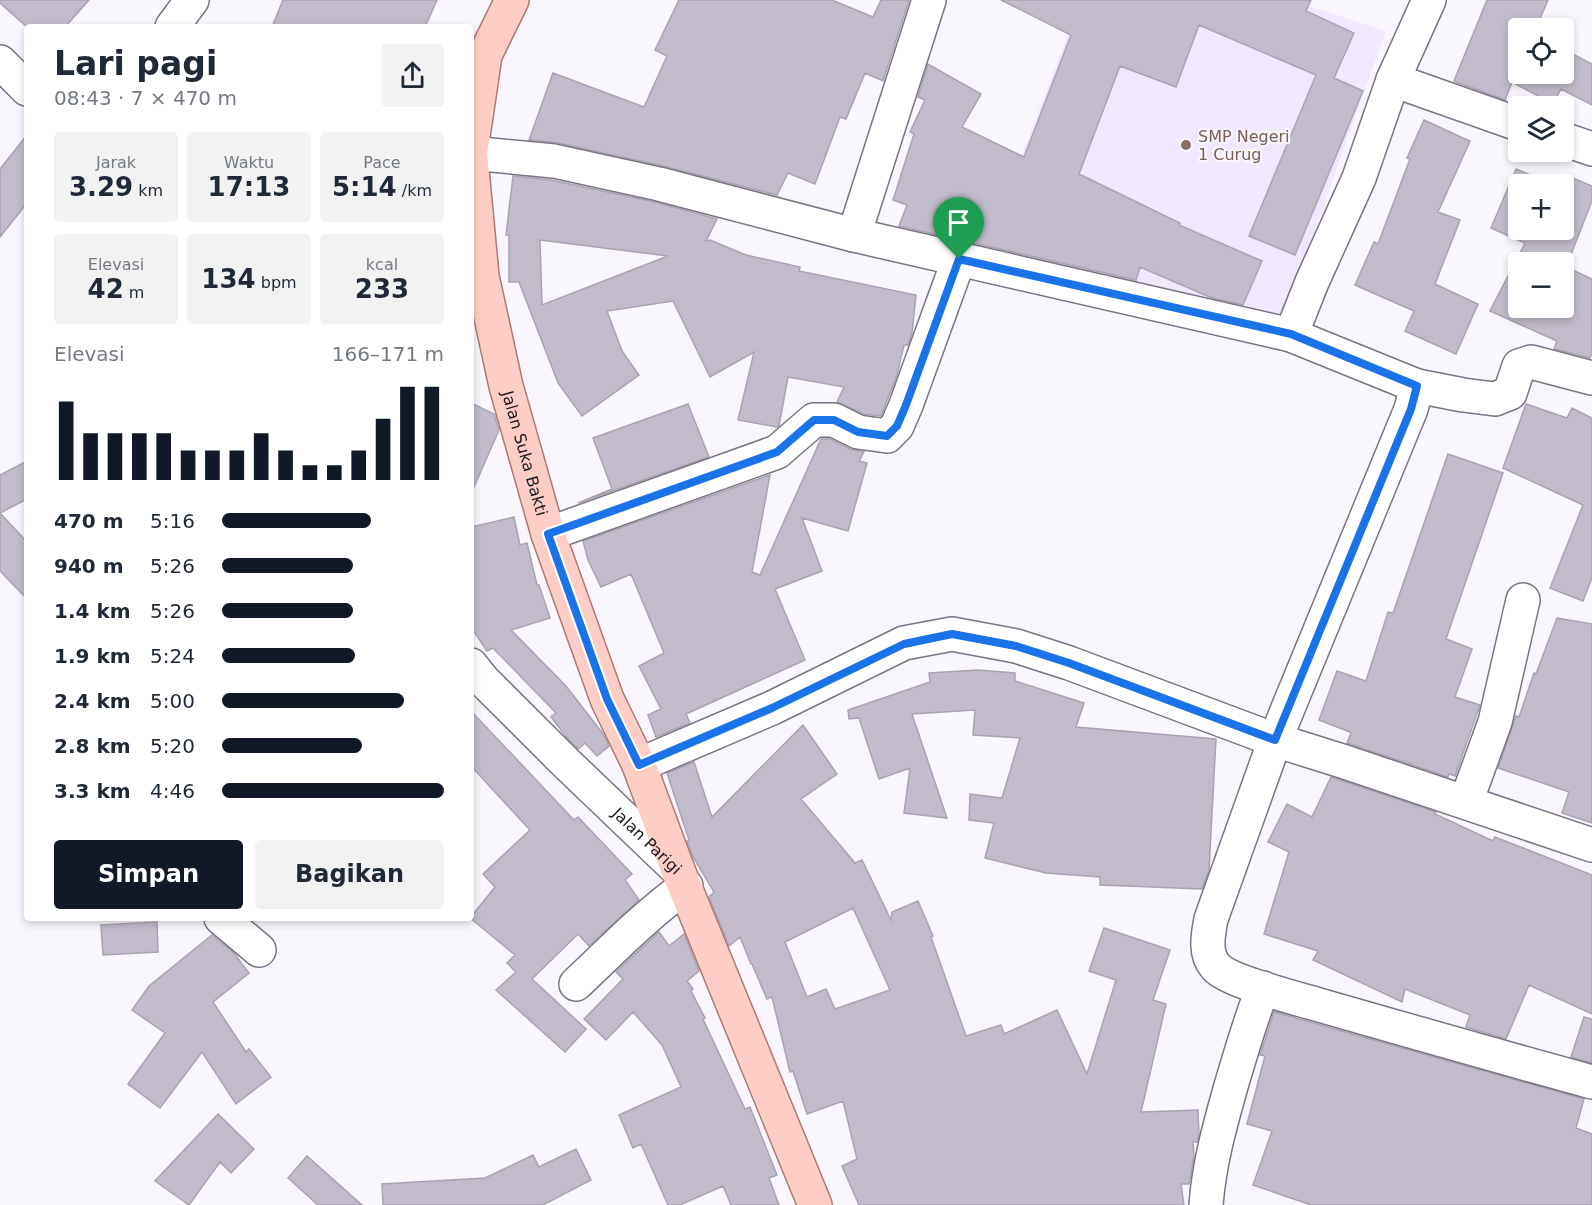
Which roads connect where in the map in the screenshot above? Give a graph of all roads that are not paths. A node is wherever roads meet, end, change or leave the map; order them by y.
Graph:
1 (192, 0) edge
2 (512, 0) edge
3 (930, 0) edge
4 (1429, 0) edge
5 (174, 24) edge
6 (0, 62) edge
7 (1394, 80) junction
8 (24, 86) edge
9 (1508, 120) edge
10 (474, 131) edge
11 (1574, 143) edge
12 (1592, 149) edge
13 (474, 152) edge
14 (474, 208) edge
15 (854, 235) junction
16 (959, 259) junction
17 (1291, 334) junction
18 (1592, 378) edge
19 (1417, 386) junction
20 (548, 534) junction
21 (1523, 600) dead end
22 (474, 669) edge
23 (1275, 740) junction
24 (639, 765) junction
25 (1466, 802) junction
26 (1592, 845) edge
27 (682, 878) junction
28 (225, 921) edge
29 (259, 950) dead end
30 (576, 984) dead end
31 (1263, 988) junction
32 (1592, 1082) edge
33 (815, 1205) edge
34 (1206, 1205) edge

1 - 5 street
2 - 10 main road
3 - 15 street
4 - 7 street
6 - 8 street
7 - 9 street
7 - 17 street
11 - 12 street
13 - 15 street
14 - 20 main road, Jalan Suka Bakti
15 - 16 street
16 - 17 street
16 - 20 street
17 - 19 street
18 - 19 street
19 - 23 street
20 - 24 main road, Jalan Suka Bakti
21 - 25 street
22 - 27 street, Jalan Parigi
23 - 24 street
23 - 25 street
23 - 31 street
24 - 27 main road, Jalan Suka Bakti
25 - 26 street
27 - 30 street
27 - 33 main road, Jalan Parigi
28 - 29 street
31 - 32 street
31 - 34 street

